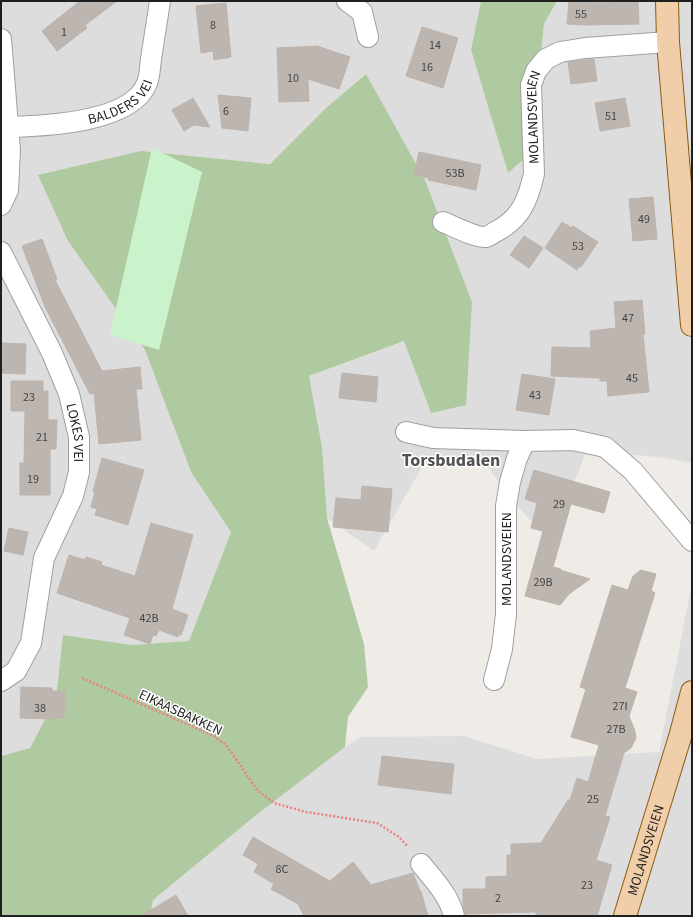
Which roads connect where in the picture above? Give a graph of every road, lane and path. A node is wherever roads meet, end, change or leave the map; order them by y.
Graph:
1 (160, 1) edge
2 (347, 1) edge
3 (667, 1) edge
4 (368, 37) dead end
5 (1, 39) edge
6 (668, 42) junction
7 (8, 127) junction
8 (1, 205) edge
9 (443, 222) dead end
10 (1, 252) edge
11 (692, 314) edge
12 (406, 432) dead end
13 (526, 441) junction
14 (692, 541) edge
15 (82, 678) dead end
16 (494, 680) dead end
17 (1, 681) edge
18 (692, 692) edge
19 (421, 864) joint
20 (454, 916) edge
21 (625, 916) edge

1 - 7 street, BALDERS VEI
2 - 4 street
3 - 6 main road
5 - 7 street
6 - 9 street, MOLANDSVEIEN
6 - 11 main road
7 - 8 street
10 - 17 street, LOKES VEI
12 - 13 street
13 - 14 street
13 - 16 street, MOLANDSVEIEN
15 - 19 path, EIKAASBAKKEN
18 - 21 main road, MOLANDSVEIEN
19 - 20 street

